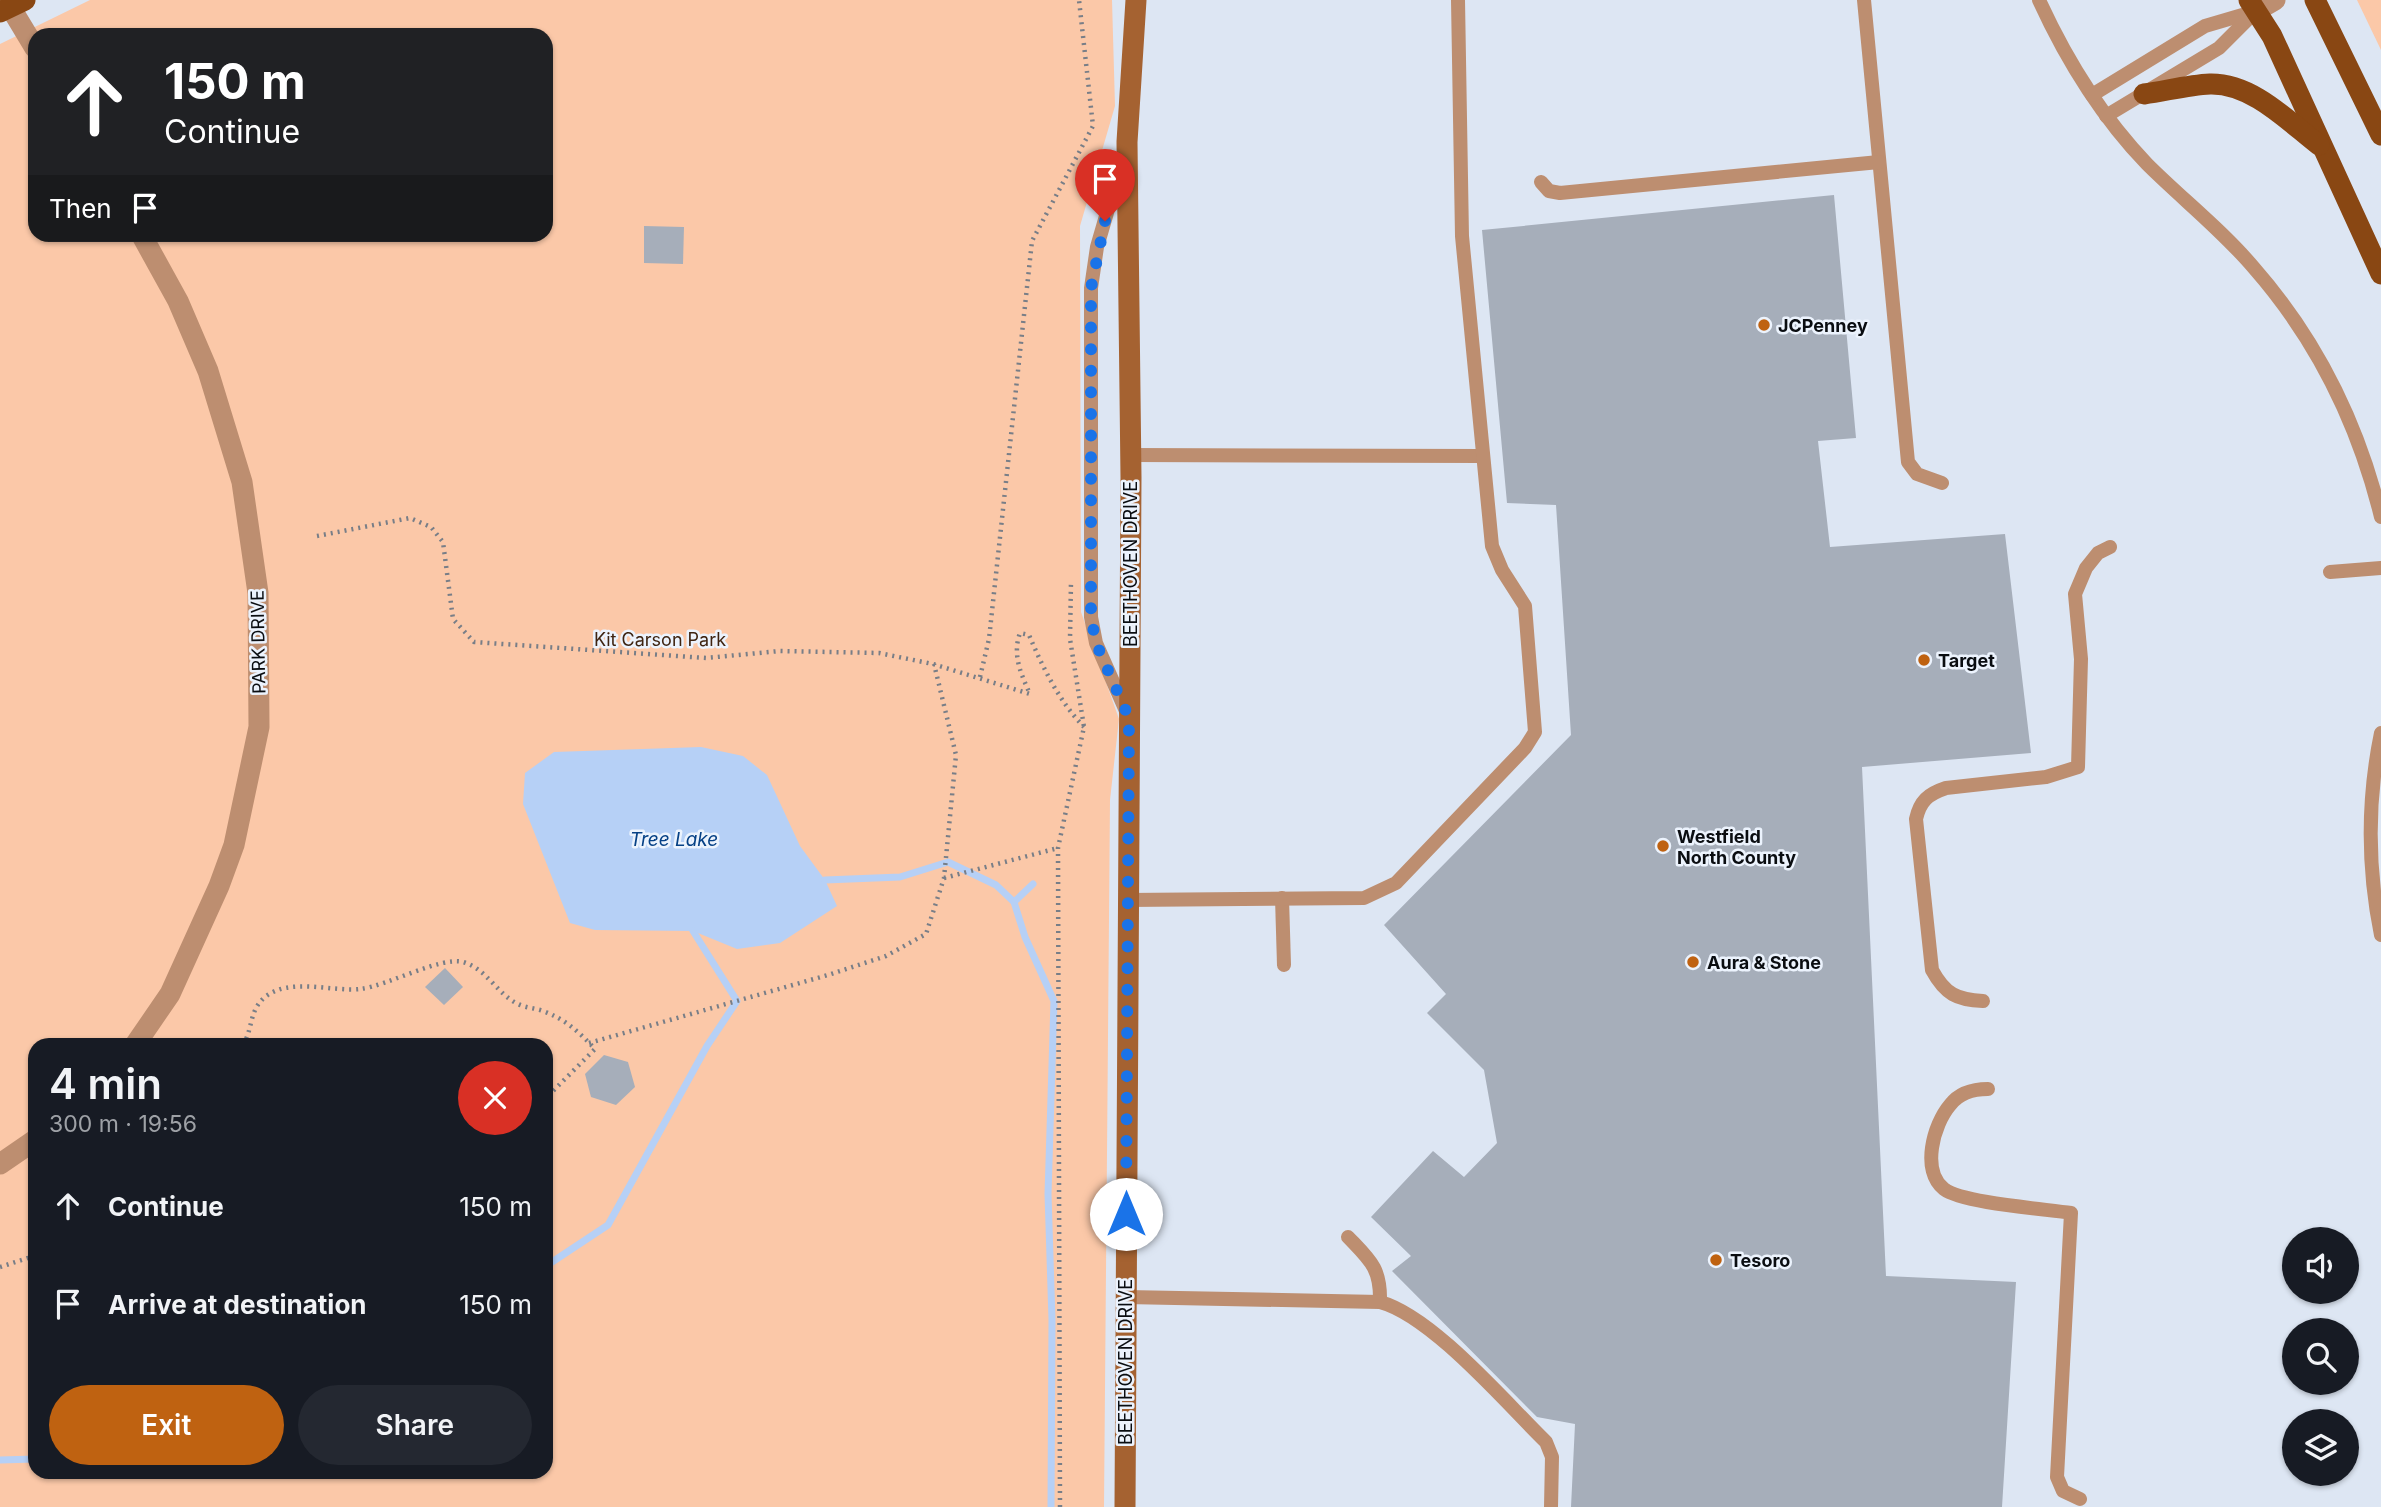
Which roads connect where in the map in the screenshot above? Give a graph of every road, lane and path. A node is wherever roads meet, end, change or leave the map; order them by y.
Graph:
1 (1079, 0) edge
2 (1136, 0) edge
3 (1458, 0) edge
4 (1864, 0) edge
5 (2039, 0) edge
6 (2275, 0) edge
7 (2315, 0) edge
8 (10, 5) edge
9 (2252, 5) edge
10 (28, 36) edge
11 (2144, 94) junction
12 (2092, 95) junction
13 (2106, 116) junction
14 (2381, 135) edge
15 (1127, 142) junction
16 (2323, 148) junction
17 (1879, 163) junction
18 (1541, 182) dead end
19 (145, 242) edge
20 (2381, 274) edge
21 (1131, 455) junction
22 (1483, 456) junction
23 (1942, 483) dead end
24 (2381, 517) edge
25 (317, 536) dead end
26 (2110, 547) dead end
27 (2381, 568) edge
28 (2330, 572) dead end
29 (933, 664) junction
30 (981, 677) junction
31 (1129, 718) junction
32 (2381, 733) edge
33 (2376, 784) edge
34 (1058, 849) junction
35 (944, 878) junction
36 (1282, 898) junction
37 (1127, 900) junction
38 (2381, 935) edge
39 (1284, 965) dead end
40 (1983, 1002) dead end
41 (140, 1038) edge
42 (245, 1038) edge
43 (589, 1043) junction
44 (1988, 1089) dead end
45 (553, 1091) edge
46 (28, 1145) edge
47 (0, 1164) edge
48 (1348, 1237) dead end
49 (28, 1258) edge
50 (0, 1267) edge
51 (1126, 1297) junction
52 (1380, 1302) junction
53 (2080, 1499) dead end
54 (1060, 1507) edge
55 (1125, 1507) edge
56 (1552, 1507) edge

1 - 30 path
2 - 15 main road, BEETHOVEN DRIVE
3 - 22 lane
4 - 17 lane
5 - 12 lane
6 - 9 street
7 - 14 main road
8 - 10 street
9 - 11 lane
9 - 12 lane
9 - 16 main road
11 - 13 lane
11 - 16 main road
12 - 13 lane
13 - 24 lane
15 - 21 main road, BEETHOVEN DRIVE
15 - 31 lane
16 - 20 main road
17 - 18 lane
17 - 23 lane
19 - 41 street, PARK DRIVE
21 - 22 lane
21 - 31 main road, BEETHOVEN DRIVE
22 - 36 lane
25 - 29 path
26 - 40 lane
27 - 28 lane
29 - 30 path
29 - 35 path
30 - 34 path
31 - 37 main road, BEETHOVEN DRIVE
32 - 33 lane
33 - 38 lane
34 - 35 path
34 - 54 path
35 - 43 path
36 - 37 lane
36 - 39 lane
37 - 51 main road, BEETHOVEN DRIVE
42 - 43 path
43 - 45 path
44 - 53 lane
46 - 47 street
48 - 52 lane
49 - 50 path
51 - 52 lane
51 - 55 main road, BEETHOVEN DRIVE
52 - 56 lane

